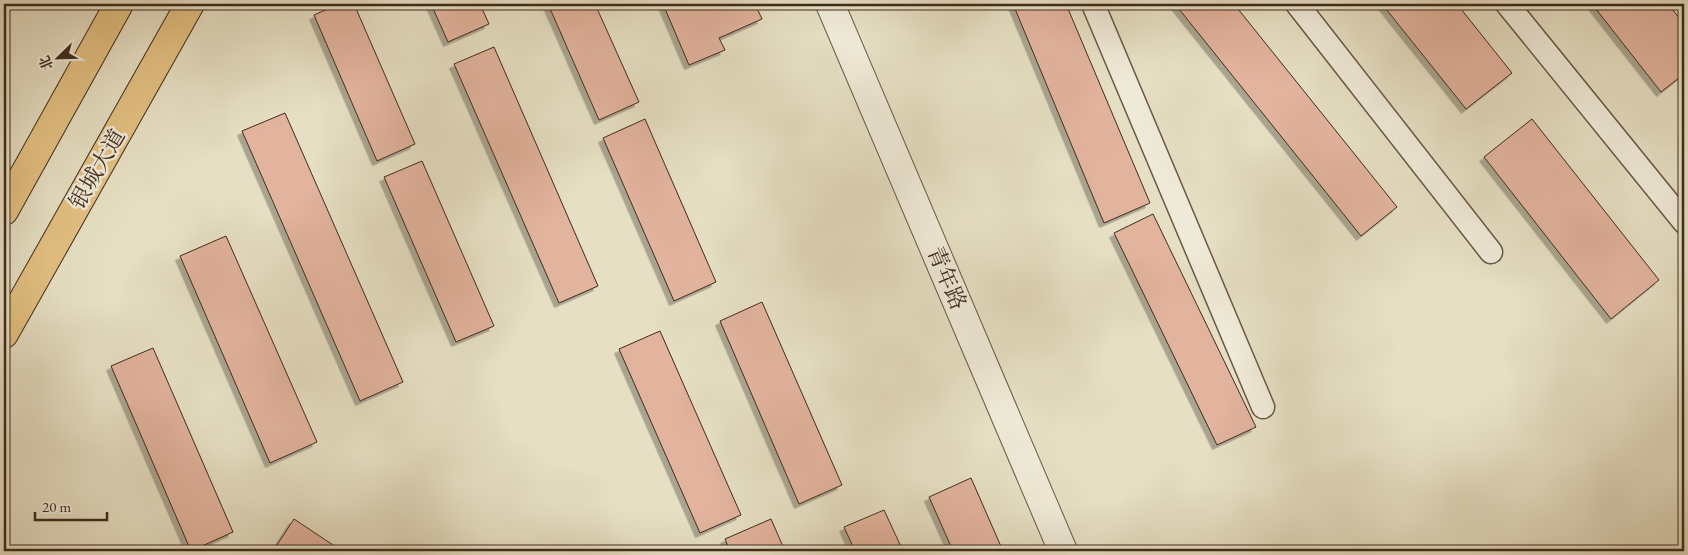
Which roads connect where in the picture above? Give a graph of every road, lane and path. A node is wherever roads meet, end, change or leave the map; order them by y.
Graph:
1 (119, 4) edge
2 (190, 4) edge
3 (830, 4) edge
4 (1094, 4) edge
5 (1297, 4) edge
6 (1507, 4) edge
7 (4, 211) edge
8 (1684, 222) edge
9 (1491, 252) dead end
10 (4, 334) edge
11 (1263, 407) dead end
12 (1063, 551) edge

1 - 7 main road
2 - 10 main road, 银城大道
3 - 12 street, 青年路
4 - 11 street
5 - 9 street
6 - 8 street

